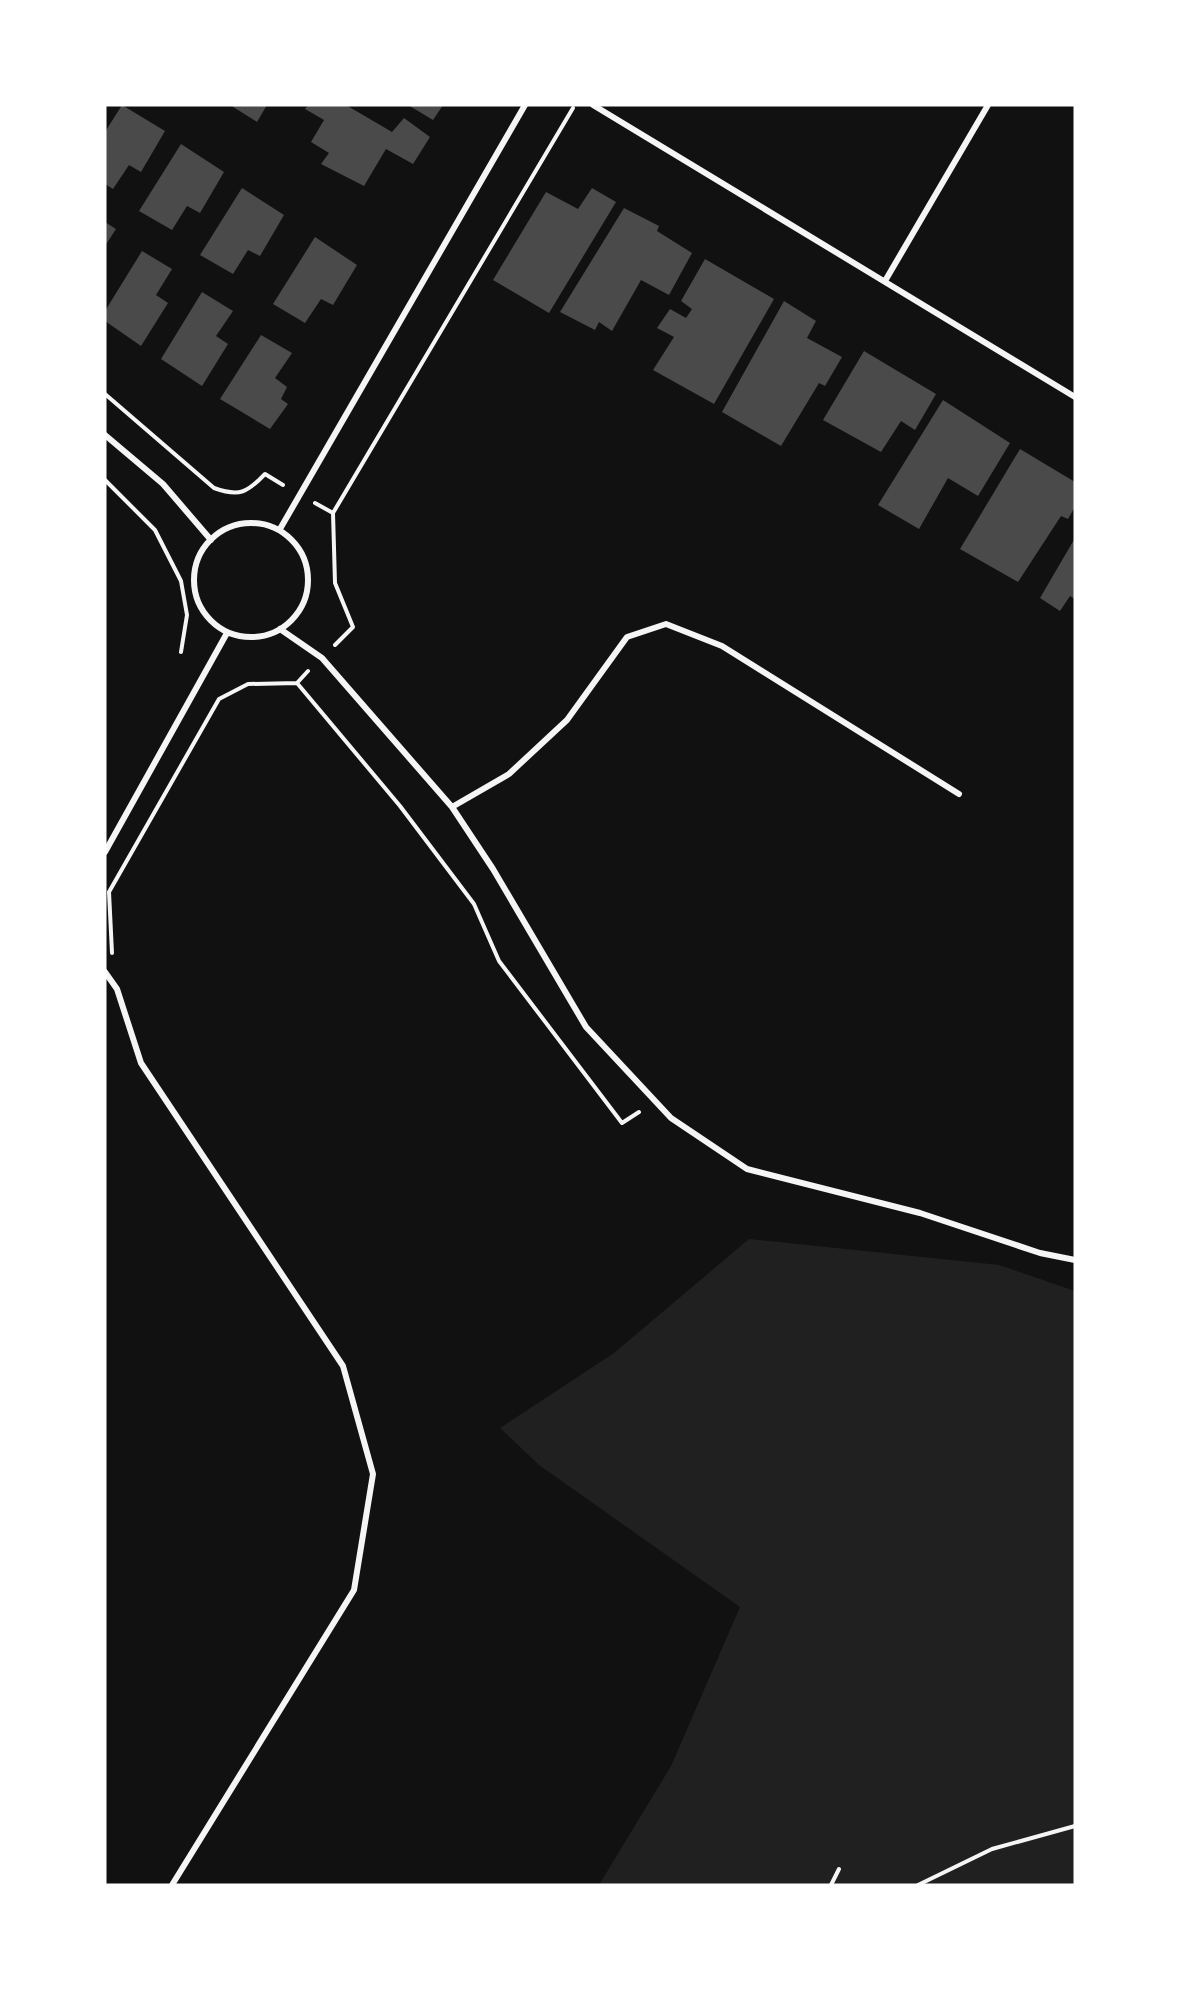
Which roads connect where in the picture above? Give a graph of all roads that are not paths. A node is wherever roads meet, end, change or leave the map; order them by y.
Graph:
1 (525, 105) edge
2 (593, 105) edge
3 (988, 105) edge
4 (885, 281) junction
5 (1075, 397) edge
6 (105, 435) edge
7 (280, 529) junction
8 (211, 540) junction
9 (280, 629) junction
10 (227, 633) junction
11 (959, 794) dead end
12 (452, 807) junction
13 (105, 852) edge
14 (105, 972) edge
15 (1075, 1260) edge
16 (172, 1885) edge

1 - 7 street
2 - 4 street
3 - 4 street
4 - 5 street
6 - 8 street
7 - 8 street
7 - 9 street
8 - 10 street
9 - 10 street
9 - 12 street
10 - 13 street
11 - 12 street
12 - 15 street
14 - 16 street

